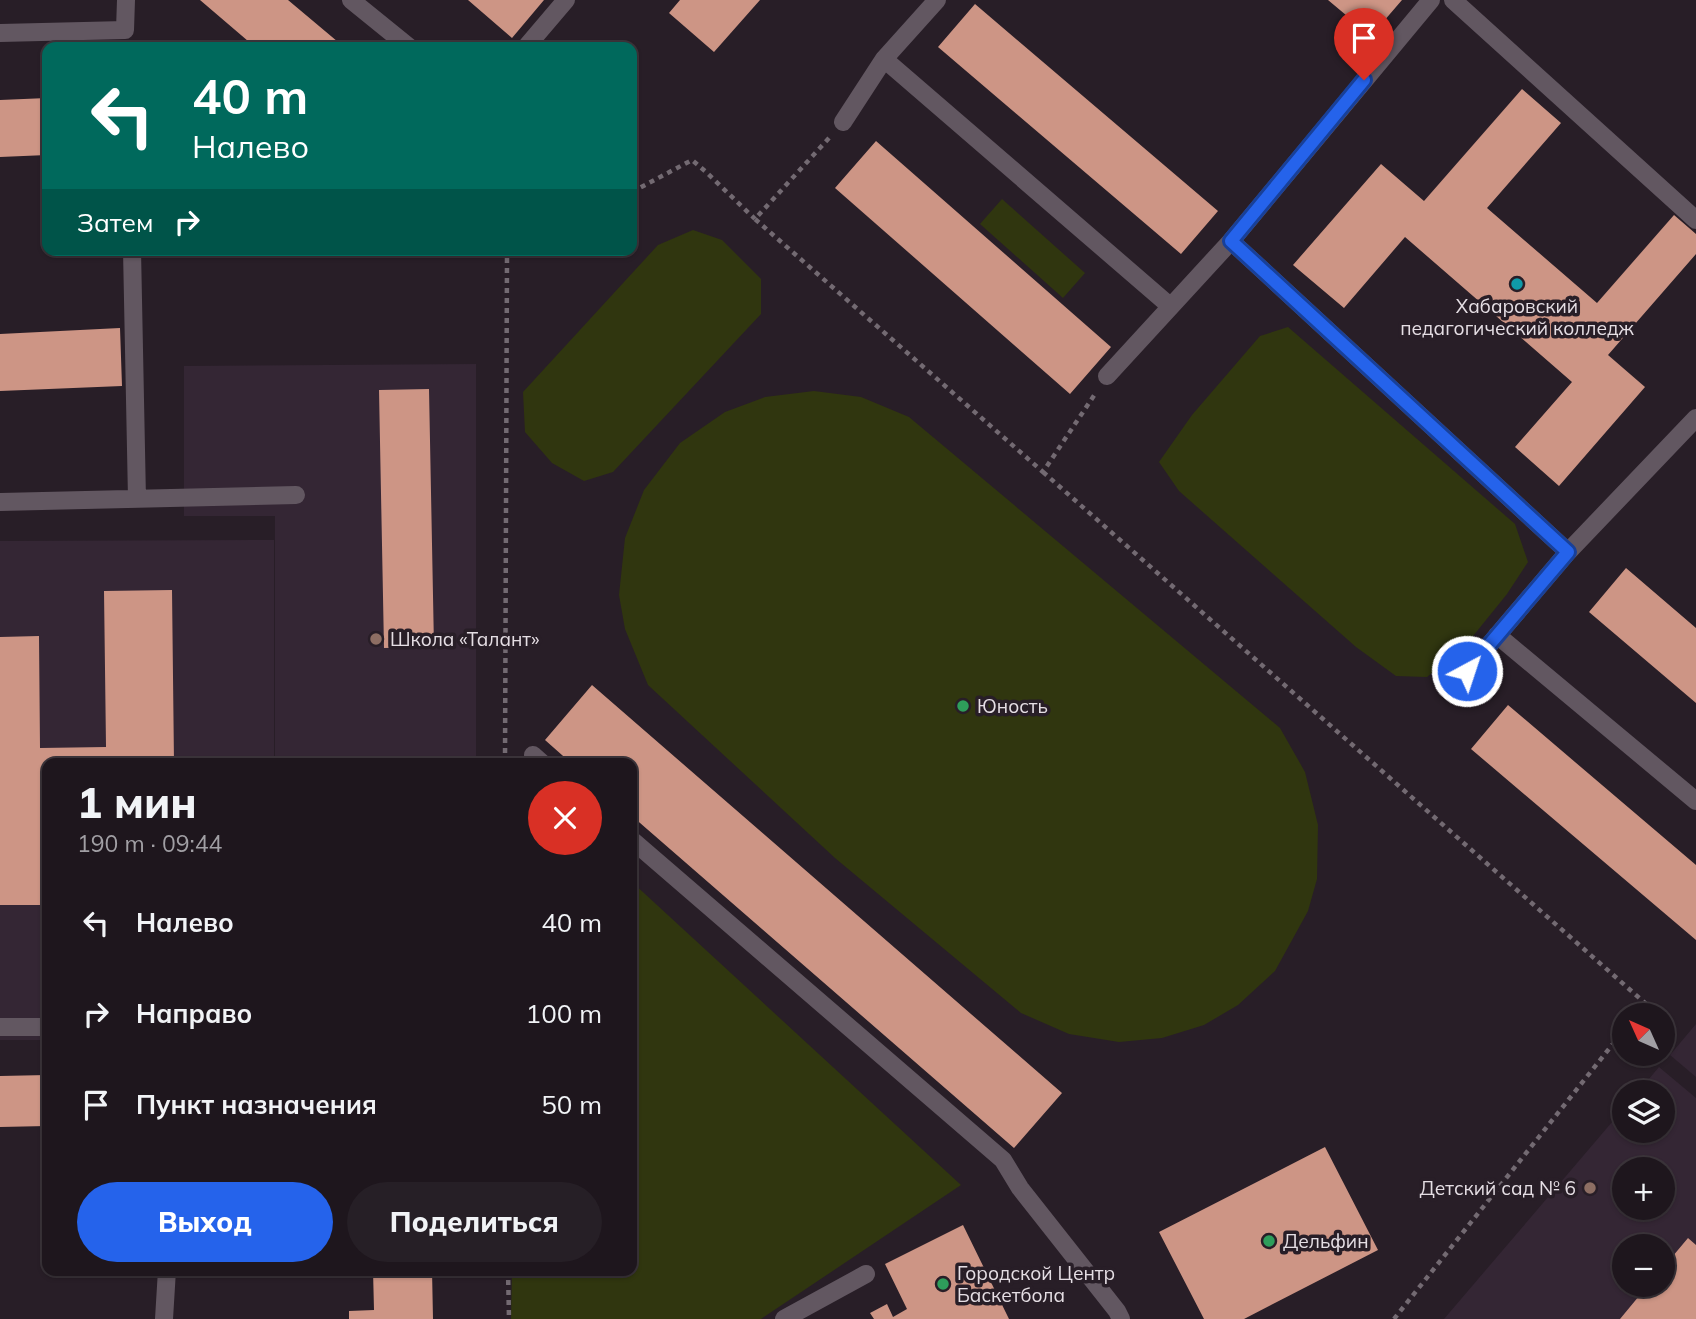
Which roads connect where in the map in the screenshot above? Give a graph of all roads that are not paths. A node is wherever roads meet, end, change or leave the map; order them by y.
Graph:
1 (126, 0) edge
2 (351, 0) edge
3 (566, 0) edge
4 (937, 0) edge
5 (1431, 0) edge
6 (1453, 0) edge
7 (0, 33) edge
8 (126, 38) edge
9 (403, 42) edge
10 (530, 42) edge
11 (884, 59) junction
12 (843, 122) road end
13 (1696, 220) edge
14 (1231, 241) junction
15 (132, 256) edge
16 (1170, 306) junction
17 (1107, 376) road end
18 (1696, 418) edge
19 (296, 495) dead end
20 (137, 499) junction
21 (0, 502) edge
22 (1568, 552) junction
23 (1497, 635) junction
24 (1467, 671) dead end
25 (1696, 802) edge
26 (637, 844) edge
27 (0, 1027) edge
28 (42, 1027) edge
29 (866, 1274) dead end
30 (167, 1276) edge
31 (164, 1319) edge
32 (784, 1319) edge
33 (1121, 1319) edge

1 - 8 lane
2 - 9 lane
3 - 10 lane
4 - 11 lane
5 - 14 lane
6 - 13 lane
7 - 8 lane
11 - 12 lane
11 - 16 lane
14 - 16 lane
14 - 22 lane
15 - 20 lane
16 - 17 lane
18 - 22 lane
19 - 20 lane
20 - 21 lane
22 - 23 lane
23 - 24 lane
23 - 25 lane
26 - 33 lane
27 - 28 lane
29 - 32 lane
30 - 31 lane

